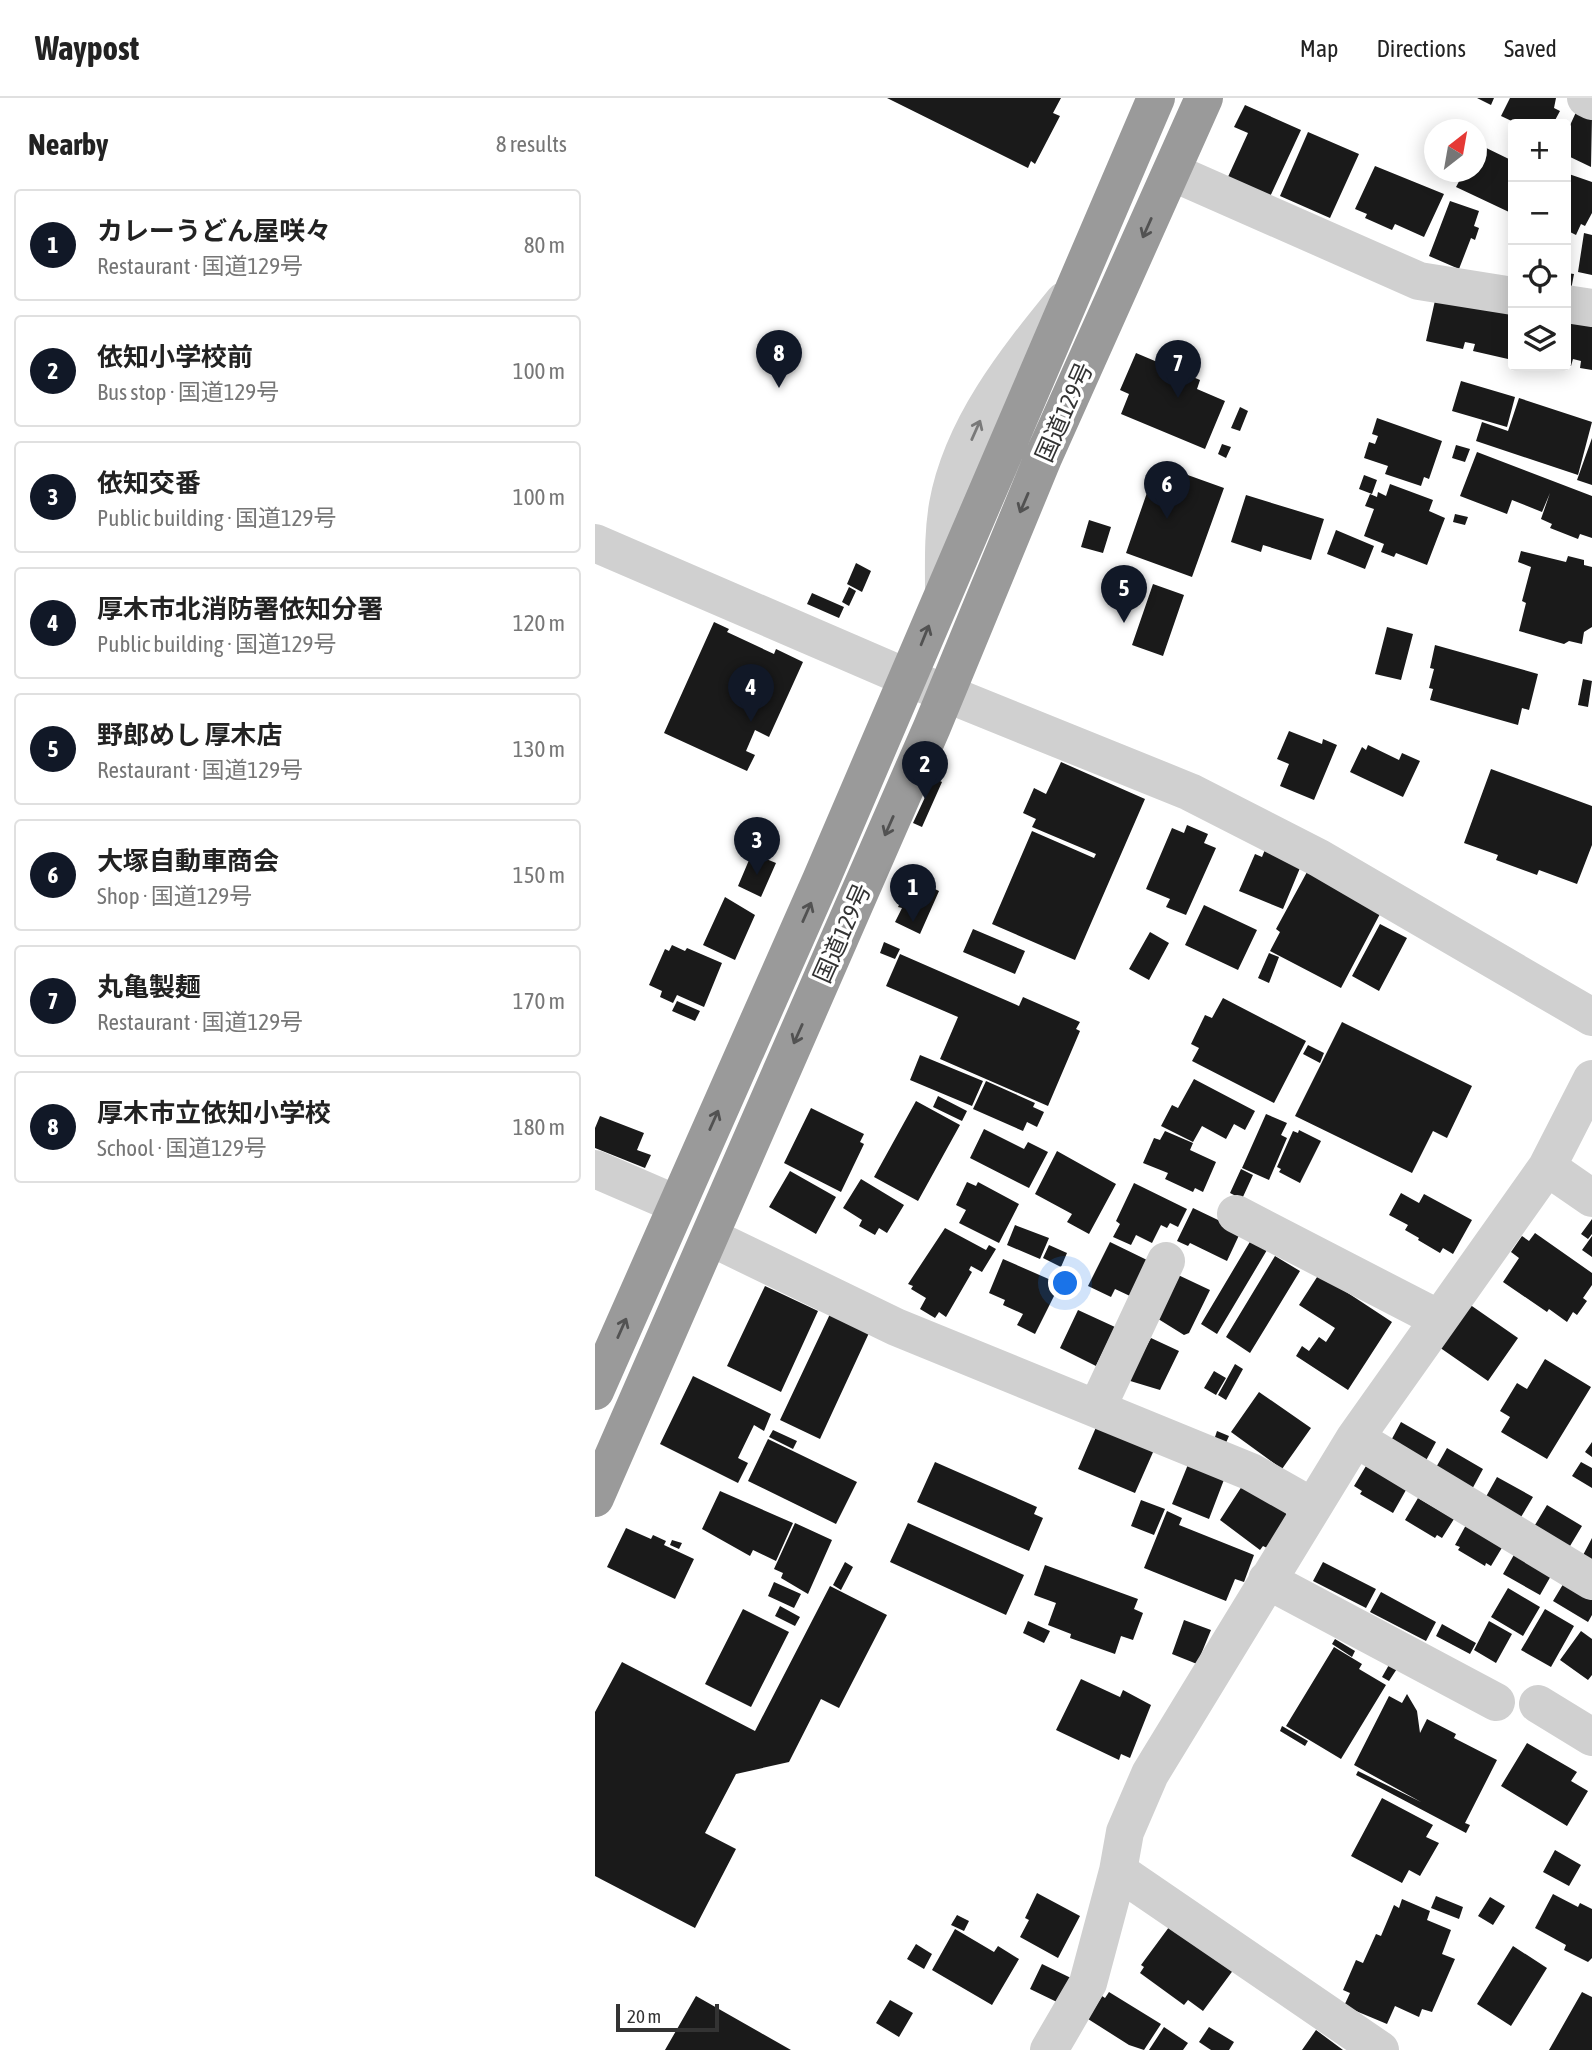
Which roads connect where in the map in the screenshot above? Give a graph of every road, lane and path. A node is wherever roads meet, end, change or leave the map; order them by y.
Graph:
1 (1156, 98) edge
2 (1204, 98) edge
3 (1585, 98) edge
4 (1592, 101) edge
5 (1172, 172) junction
6 (1508, 295) edge
7 (1571, 305) edge
8 (1592, 308) edge
9 (595, 543) edge
10 (908, 678) junction
11 (946, 693) junction
12 (1592, 1017) edge
13 (1592, 1079) edge
14 (1547, 1167) junction
15 (595, 1169) edge
16 (1592, 1198) edge
17 (676, 1204) junction
18 (1252, 1212) dead end
19 (710, 1237) junction
20 (1165, 1261) dead end
21 (1439, 1319) junction
22 (595, 1391) edge
23 (1097, 1408) junction
24 (1355, 1438) junction
25 (595, 1498) edge
26 (1311, 1506) junction
27 (1267, 1580) junction
28 (1592, 1581) edge
29 (1496, 1702) dead end
30 (1538, 1704) dead end
31 (1592, 1737) edge
32 (1118, 1871) junction
33 (1049, 2050) edge
34 (1380, 2050) edge

10 -> 1 highway, 国道129号
2 - 5 highway, 国道129号
3 - 4 street
5 - 6 street
5 -> 11 highway, 国道129号
7 - 8 street
9 - 10 street
10 - 11 street
17 -> 10 highway, 国道129号
11 - 12 street
11 -> 19 highway, 国道129号
13 - 14 street
14 - 16 street
14 - 21 street
15 - 17 street
22 -> 17 highway, 国道129号
18 - 21 street
19 - 23 street
19 - 25 highway, 国道129号
20 - 23 street
21 - 24 street
23 - 26 street
24 - 26 street
24 - 28 street
26 - 27 street
27 - 29 street
27 - 32 street
30 - 31 street
32 - 33 street
32 - 34 street

